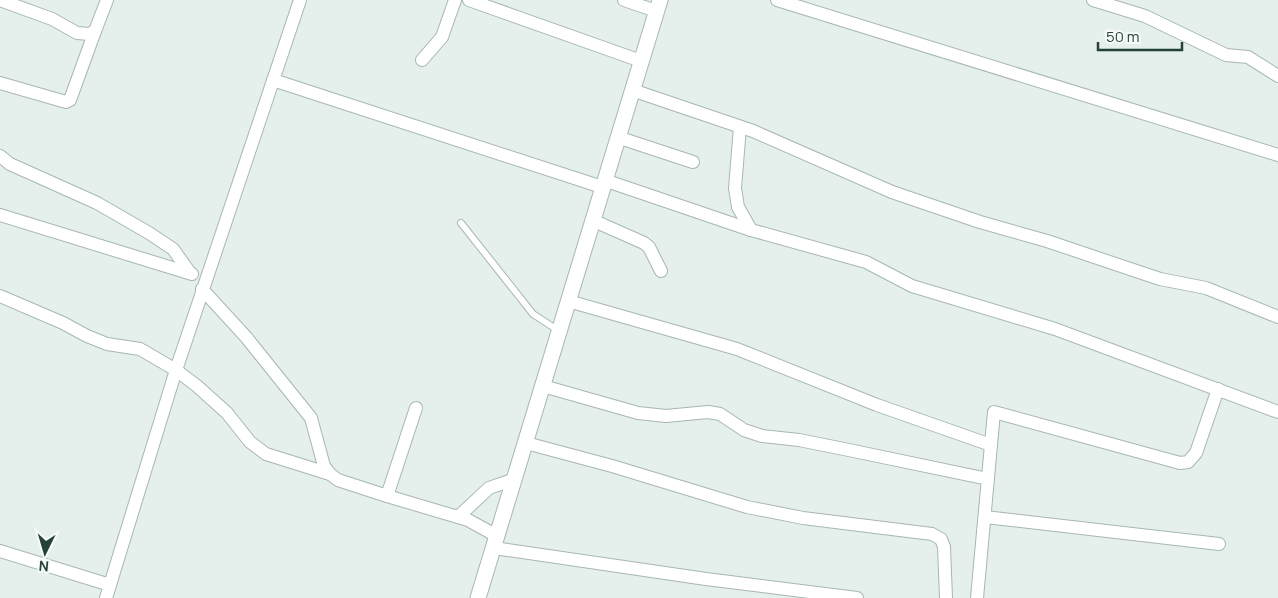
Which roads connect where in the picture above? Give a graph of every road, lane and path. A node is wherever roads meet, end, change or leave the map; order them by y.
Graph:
1 (0, 0) edge
2 (107, 0) edge
3 (300, 0) edge
4 (454, 0) edge
5 (469, 0) edge
6 (624, 0) edge
7 (777, 0) edge
8 (1094, 0) edge
9 (658, 6) edge
10 (95, 31) junction
11 (422, 60) dead end
12 (641, 61) junction
13 (1278, 76) edge
14 (273, 80) junction
15 (0, 83) edge
16 (632, 90) junction
17 (740, 127) junction
18 (617, 137) junction
19 (1278, 155) edge
20 (0, 156) edge
21 (693, 162) dead end
22 (603, 184) junction
23 (0, 215) edge
24 (592, 220) junction
25 (461, 223) dead end
26 (751, 230) junction
27 (662, 271) dead end
28 (190, 273) junction
29 (204, 284) junction
30 (0, 296) edge
31 (568, 301) junction
32 (1278, 317) edge
33 (560, 332) junction
34 (176, 370) junction
35 (544, 386) junction
36 (1218, 389) junction
37 (416, 408) dead end
38 (1278, 412) edge
39 (526, 443) junction
40 (991, 445) junction
41 (330, 474) junction
42 (514, 479) junction
43 (988, 479) junction
44 (387, 496) junction
45 (458, 517) junction
46 (985, 517) junction
47 (496, 542) junction
48 (1219, 544) dead end
49 (0, 551) edge
50 (110, 585) junction
51 (106, 598) edge
52 (478, 598) edge
53 (857, 598) edge
54 (946, 598) edge
55 (977, 598) edge

1 - 10 street
2 - 10 street
3 - 14 street
4 - 11 street
5 - 12 street
6 - 9 street
7 - 19 street
8 - 13 street
9 - 12 street
10 - 15 street
12 - 16 street
14 - 22 street
14 - 29 street
16 - 17 street
16 - 18 street
17 - 26 street
17 - 32 street
18 - 21 street
18 - 22 street
20 - 28 street
22 - 24 street
22 - 26 street
23 - 28 street
24 - 27 street
24 - 31 street
25 - 33 lane
26 - 36 street
28 - 29 street
29 - 34 street
29 - 41 street
30 - 34 street
31 - 33 street
31 - 40 street
33 - 35 street
34 - 41 street
34 - 50 street
35 - 39 street
35 - 43 street
36 - 38 street
36 - 40 street
37 - 44 street
39 - 42 street
39 - 54 street
40 - 43 street
41 - 44 street
42 - 45 street
42 - 47 street
43 - 46 street
44 - 45 street
45 - 47 street
46 - 48 street
46 - 55 street
47 - 52 street
47 - 53 street
49 - 50 street
50 - 51 street

